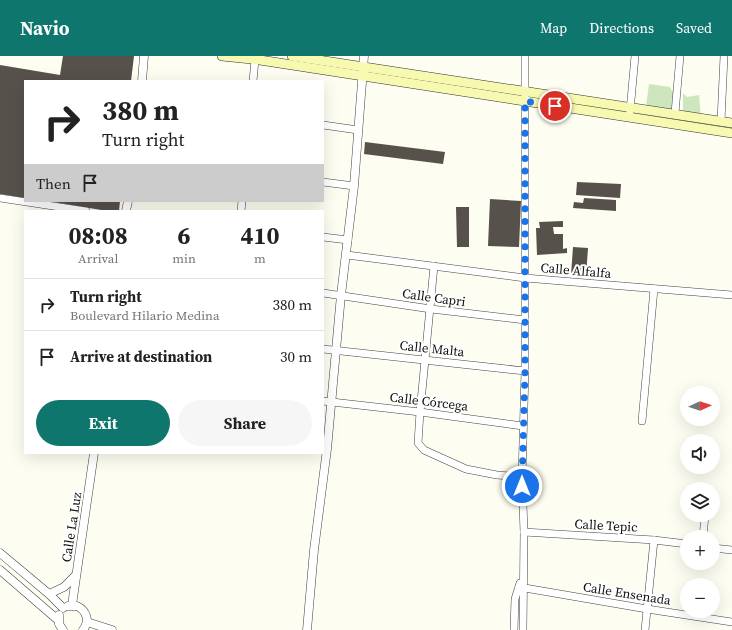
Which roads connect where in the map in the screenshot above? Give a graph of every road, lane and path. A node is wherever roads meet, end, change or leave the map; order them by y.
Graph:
1 (144, 56) edge
2 (222, 56) edge
3 (292, 56) edge
4 (364, 56) edge
5 (526, 56) edge
6 (635, 56) edge
7 (680, 56) edge
8 (724, 56) edge
9 (255, 60) junction
10 (363, 66) junction
11 (362, 77) junction
12 (142, 80) edge
13 (253, 80) edge
14 (525, 91) junction
15 (525, 101) junction
16 (630, 107) junction
17 (675, 113) junction
18 (629, 117) junction
19 (721, 121) junction
20 (732, 123) edge
21 (324, 125) edge
22 (358, 130) junction
23 (732, 133) edge
24 (324, 182) edge
25 (354, 186) junction
26 (0, 198) edge
27 (24, 202) edge
28 (26, 202) edge
29 (79, 210) edge
30 (324, 237) edge
31 (348, 240) junction
32 (346, 255) junction
33 (434, 266) junction
34 (524, 278) junction
35 (654, 289) junction
36 (324, 293) edge
37 (341, 295) junction
38 (732, 295) edge
39 (430, 309) junction
40 (525, 320) junction
41 (324, 349) edge
42 (336, 350) junction
43 (425, 360) junction
44 (525, 371) junction
45 (327, 402) edge
46 (420, 412) junction
47 (642, 421) dead end
48 (523, 426) junction
49 (94, 454) edge
50 (522, 477) junction
51 (524, 532) junction
52 (654, 540) junction
53 (680, 543) edge
54 (720, 549) edge
55 (732, 550) edge
56 (0, 553) edge
57 (0, 570) edge
58 (76, 576) junction
59 (522, 587) junction
60 (49, 594) junction
61 (72, 605) junction
62 (63, 608) junction
63 (647, 609) junction
64 (58, 620) junction
65 (87, 622) junction
66 (732, 622) edge
67 (63, 630) edge
68 (83, 630) edge
69 (112, 630) edge
70 (307, 630) edge
71 (514, 630) edge
72 (523, 630) edge
73 (645, 630) edge

1 - 12 street
2 - 9 main road
3 - 10 main road
4 - 10 street
5 - 14 street
6 - 16 street
7 - 17 street
8 - 19 street
9 - 11 main road
9 - 13 street
10 - 11 street
10 - 14 main road
11 - 15 main road
11 - 22 street
14 - 15 street
14 - 16 main road
15 - 18 main road
15 - 34 street
16 - 17 main road
16 - 18 street
17 - 19 main road
18 - 23 main road
19 - 20 main road
21 - 22 street
22 - 25 street
24 - 25 street
25 - 31 street
26 - 27 street
28 - 29 street
30 - 31 street
31 - 32 street
32 - 33 street, Calle Alfalfa
32 - 37 street
33 - 34 street, Calle Alfalfa
33 - 39 street
34 - 35 street, Calle Alfalfa
34 - 40 street
35 - 38 street, Calle Alfalfa
35 - 47 street
36 - 37 street, Calle Capri
37 - 39 street, Calle Capri
37 - 42 street
39 - 40 street, Calle Capri
39 - 43 street
40 - 44 street
41 - 42 street, Calle Malta
42 - 43 street, Calle Malta
42 - 45 street
43 - 44 street, Calle Malta
43 - 46 street
44 - 48 street
45 - 46 street, Calle Córcega
45 - 70 street
46 - 48 street, Calle Córcega
46 - 50 street
48 - 50 street
49 - 58 street, Calle La Luz
50 - 51 street
51 - 52 street, Calle Tepic
51 - 59 street
52 - 53 street, Calle Tepic
52 - 63 street
54 - 55 street
56 - 60 street
57 - 64 street
58 - 60 street
58 - 61 street, Calle La Luz
59 - 63 street, Calle Ensenada
59 - 71 street
59 - 72 street
60 - 62 street
61 - 62 street
61 - 65 street
62 - 64 street
63 - 66 street, Calle Ensenada
63 - 73 street
64 - 67 street
65 - 68 street
65 - 69 street

